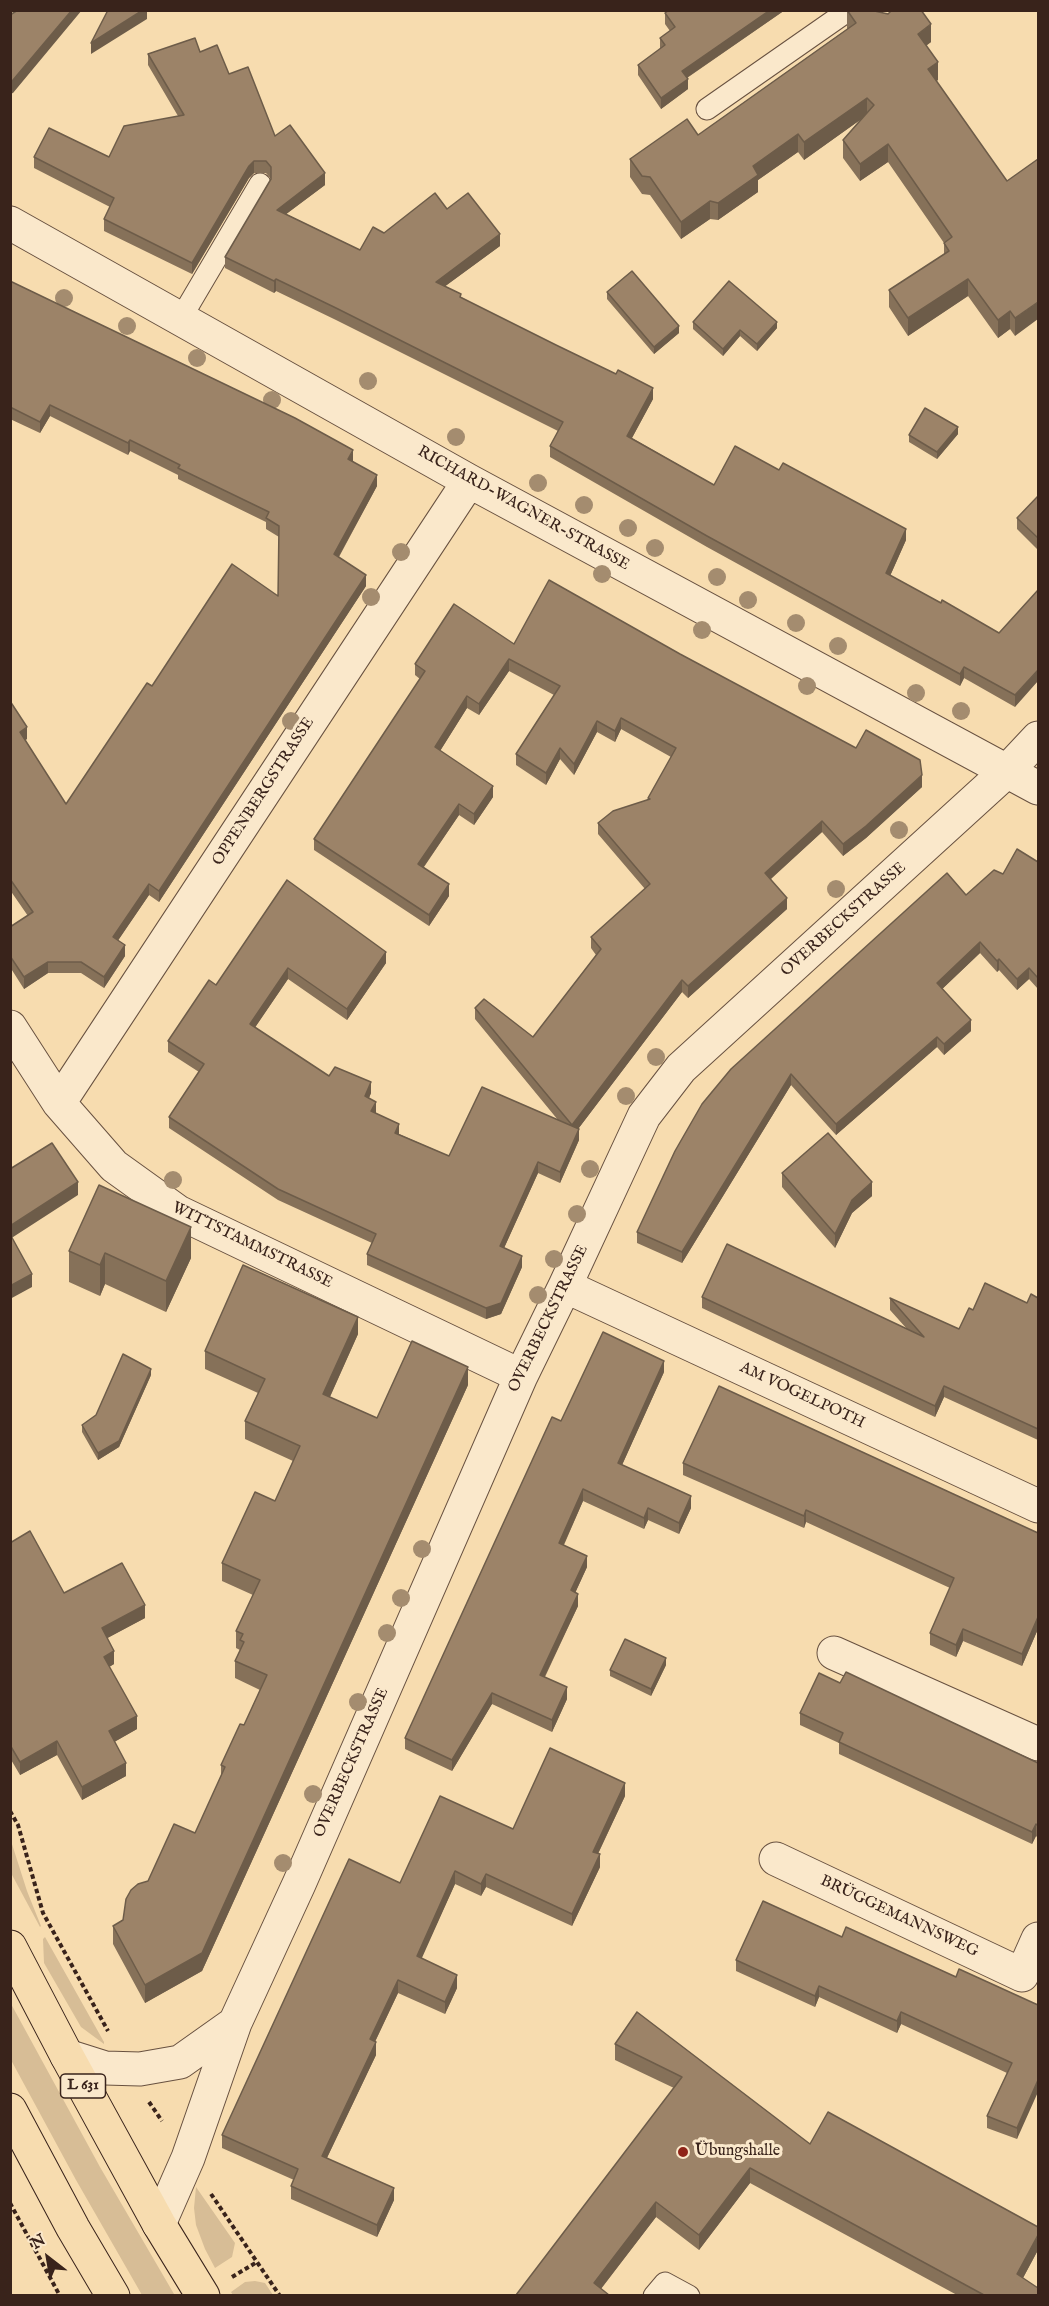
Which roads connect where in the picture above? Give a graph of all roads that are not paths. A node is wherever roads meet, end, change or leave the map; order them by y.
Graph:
1 (849, 10) edge
2 (707, 109) dead end
3 (260, 184) dead end
4 (10, 223) edge
5 (181, 318) junction
6 (470, 481) junction
7 (1038, 738) edge
8 (1008, 770) junction
9 (1038, 788) edge
10 (10, 1027) edge
11 (59, 1103) junction
12 (566, 1286) junction
13 (521, 1376) junction
14 (1038, 1506) edge
15 (834, 1653) dead end
16 (1038, 1744) edge
17 (776, 1859) dead end
18 (1038, 1939) edge
19 (10, 1947) edge
20 (1030, 1978) edge
21 (236, 2023) junction
22 (67, 2056) junction
23 (10, 2110) edge
24 (159, 2224) junction
25 (113, 2295) edge
26 (204, 2295) edge
27 (654, 2295) edge
28 (689, 2295) edge

1 - 2 lane
3 - 5 lane
4 - 5 street, RICHARD-WAGNER-STRASSE
5 - 6 street, RICHARD-WAGNER-STRASSE
6 - 8 street, RICHARD-WAGNER-STRASSE
6 - 11 street, OPPENBERGSTRASSE
7 - 8 street, OVERBECKSTRASSE
8 - 9 street, RICHARD-WAGNER-STRASSE
8 - 12 street, OVERBECKSTRASSE
10 - 11 street, WITTSTAMMSTRASSE
11 - 13 street, WITTSTAMMSTRASSE
12 - 13 street, OVERBECKSTRASSE
12 - 14 street, AM VOGELPOTH
13 - 21 street, OVERBECKSTRASSE
15 - 16 street
17 - 20 street, BRÜGGEMANNSWEG
18 - 20 street, BRÜGGEMANNSWEG
19 - 22 main road, L 631
21 - 22 street
21 - 24 street, OVERBECKSTRASSE
22 - 24 main road, L 631
23 - 25 main road
24 - 26 main road, L 631
27 - 28 lane

